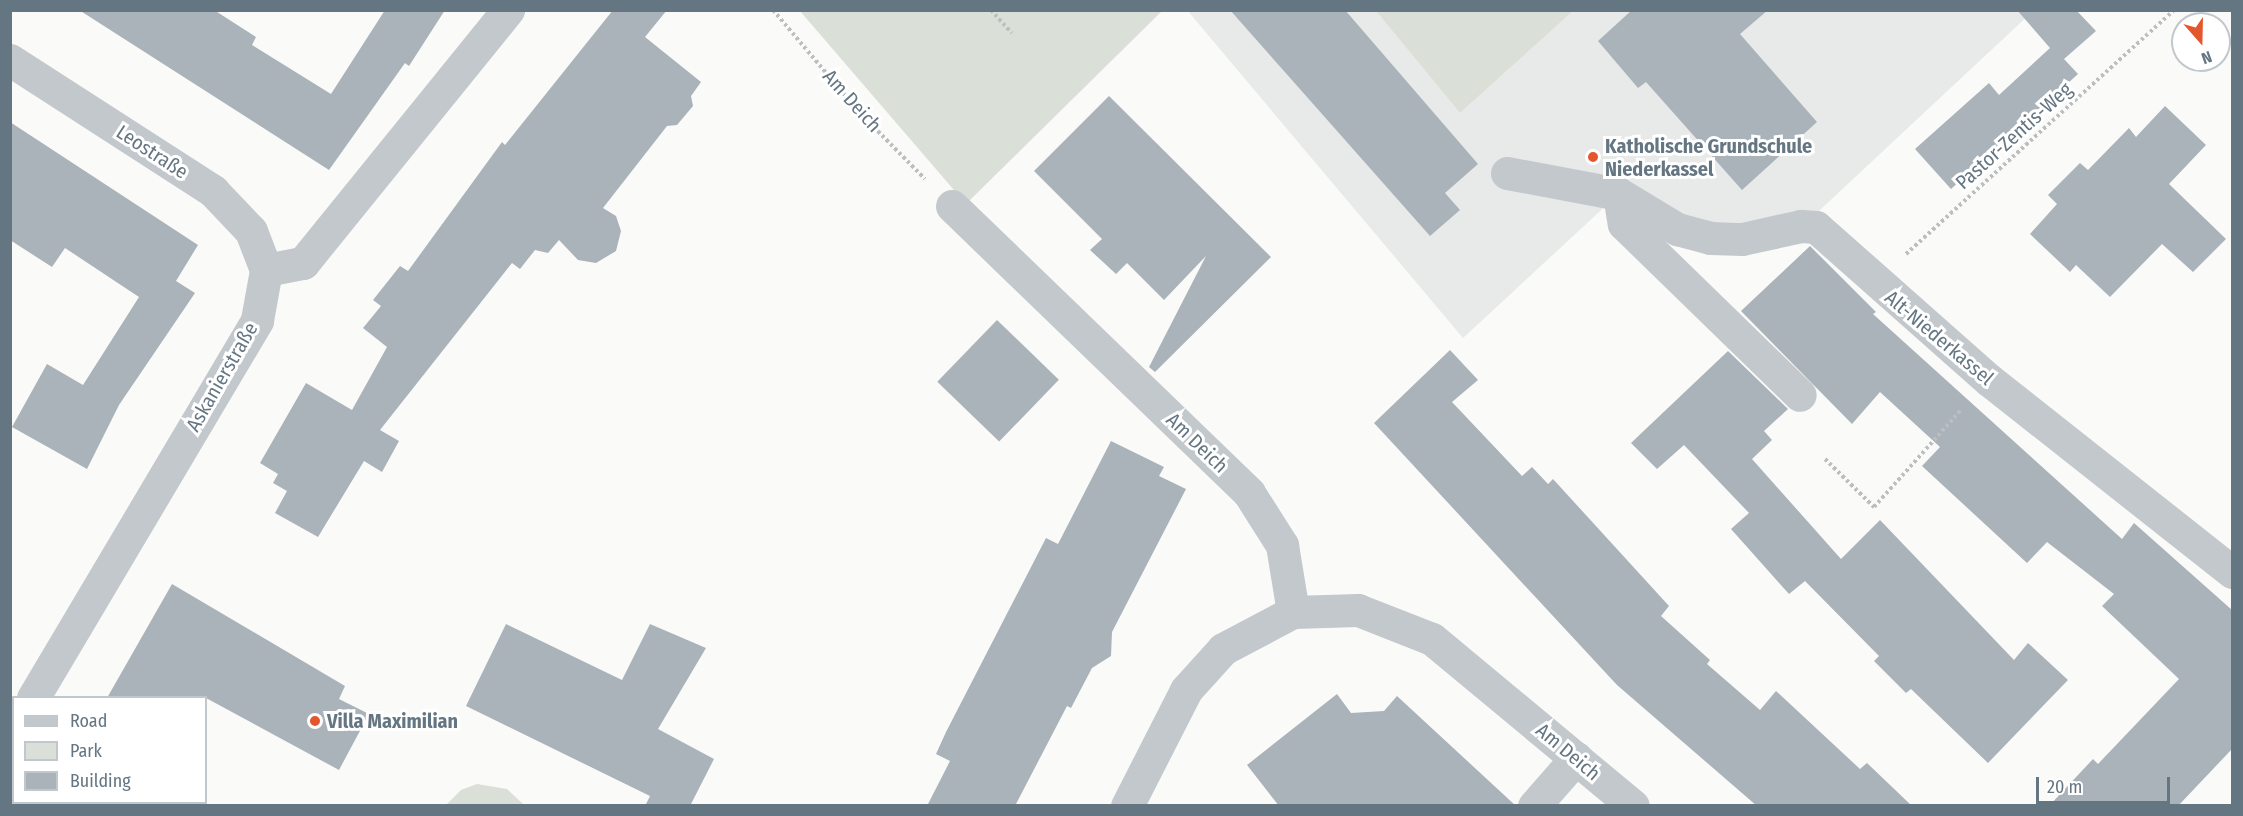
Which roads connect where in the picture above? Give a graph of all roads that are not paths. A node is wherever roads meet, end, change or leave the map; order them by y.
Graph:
1 (508, 10) edge
2 (10, 60) edge
3 (1507, 173) dead end
4 (1619, 194) junction
5 (952, 206) road end
6 (266, 270) junction
7 (1800, 395) dead end
8 (2232, 572) edge
9 (1293, 612) junction
10 (34, 696) edge
11 (1576, 758) junction
12 (1127, 806) edge
13 (1534, 806) edge
14 (1633, 806) edge

1 - 6 street
2 - 6 street, Leostraße
3 - 4 street
4 - 7 street
4 - 8 street, Alt-Niederkassel
5 - 9 street, Am Deich
6 - 10 street, Askanierstraße
9 - 11 street, Am Deich
9 - 12 street
11 - 13 street
11 - 14 street, Am Deich

